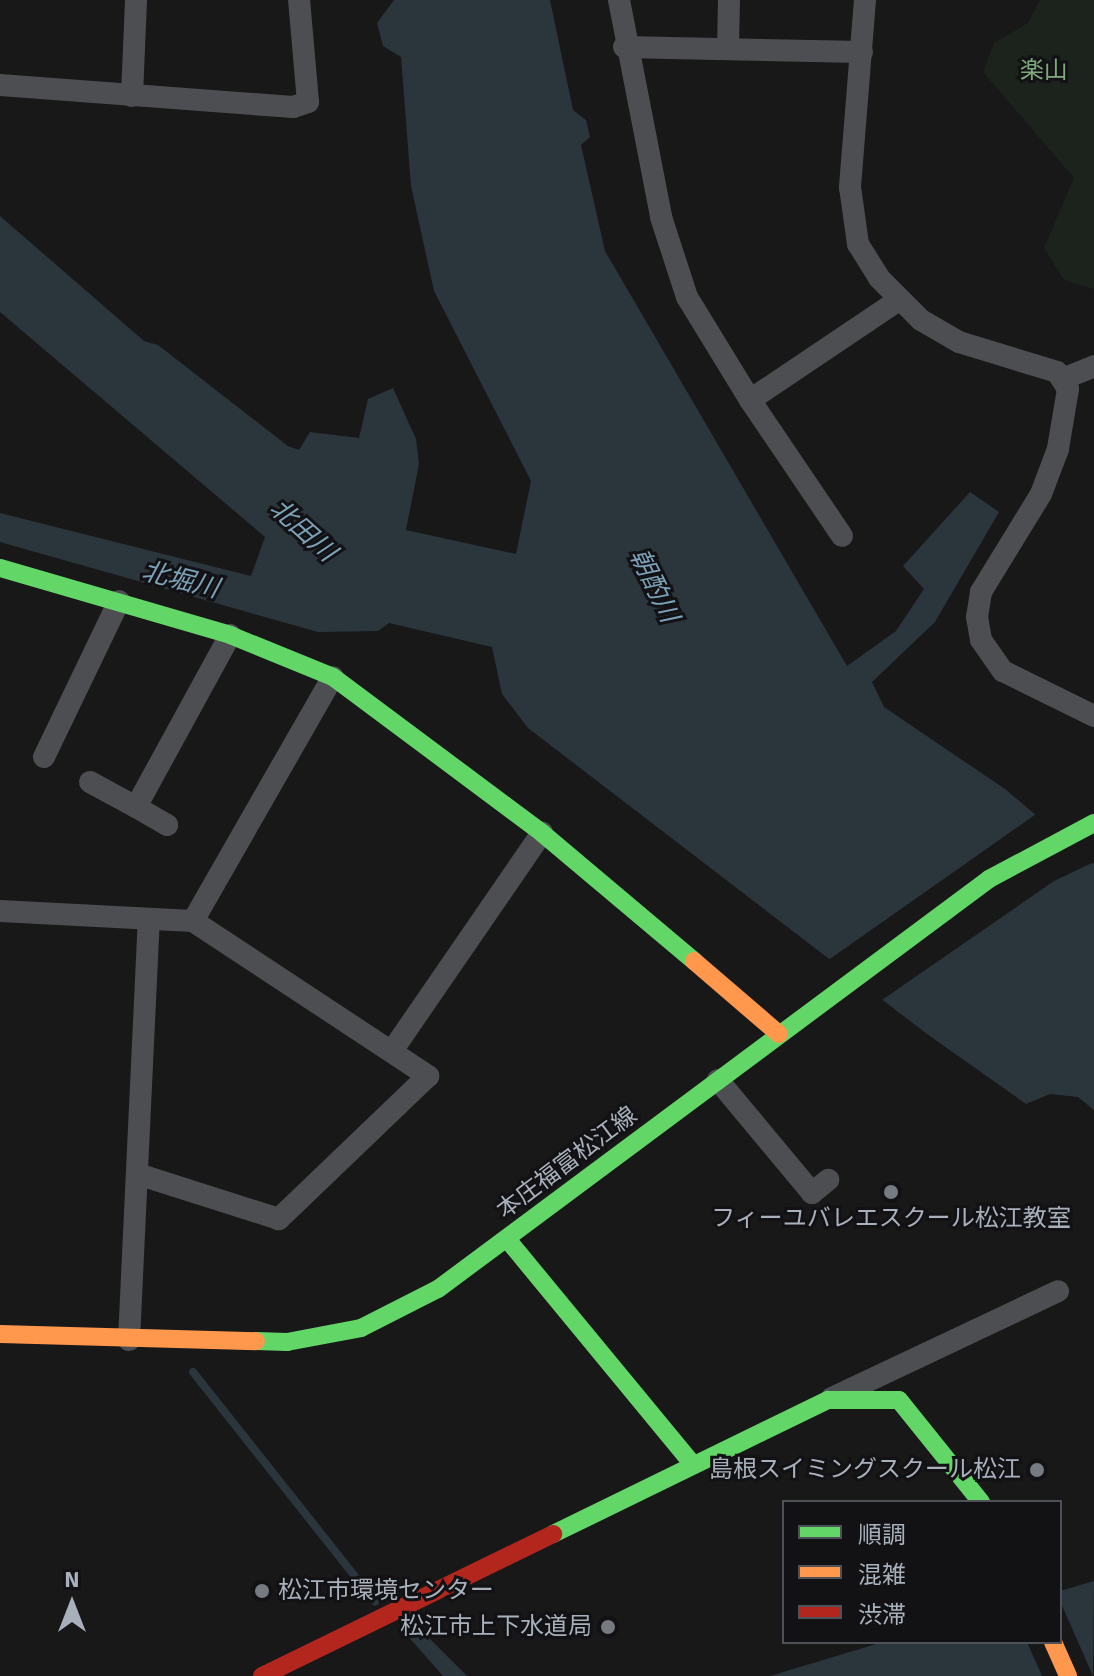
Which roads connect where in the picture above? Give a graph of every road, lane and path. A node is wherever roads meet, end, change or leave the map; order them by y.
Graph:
1 (136, 0) edge
2 (299, 0) edge
3 (619, 0) edge
4 (729, 0) edge
5 (865, 0) edge
6 (624, 47) junction
7 (728, 48) junction
8 (862, 52) junction
9 (0, 85) edge
10 (132, 96) junction
11 (899, 300) junction
12 (1094, 366) edge
13 (1065, 378) junction
14 (750, 400) junction
15 (842, 536) dead end
16 (0, 568) edge
17 (119, 601) junction
18 (230, 635) junction
19 (333, 677) junction
20 (1094, 716) edge
21 (44, 757) dead end
22 (90, 782) dead end
23 (136, 807) junction
24 (1094, 824) edge
25 (167, 825) dead end
26 (542, 833) junction
27 (0, 911) edge
28 (149, 919) junction
29 (193, 921) junction
30 (779, 1034) junction
31 (392, 1051) junction
32 (718, 1080) junction
33 (140, 1175) junction
34 (828, 1180) dead end
35 (507, 1239) junction
36 (1058, 1291) dead end
37 (0, 1334) edge
38 (129, 1340) junction
39 (828, 1400) junction
40 (693, 1465) junction
41 (979, 1500) edge
42 (1054, 1644) edge
43 (262, 1676) edge
44 (1068, 1676) edge

1 - 10 street
2 - 10 street
3 - 6 street
4 - 7 street
5 - 8 street
6 - 7 street
6 - 14 street
7 - 8 street
8 - 11 street
9 - 10 street
11 - 13 street
11 - 14 street
12 - 13 street
13 - 20 street
14 - 15 street
16 - 17 street
17 - 18 street
17 - 21 street
18 - 19 street
18 - 23 street
19 - 26 street
19 - 29 street
22 - 23 street
23 - 25 street
24 - 30 street, 本庄福富松江線
26 - 30 street
26 - 31 street
27 - 28 street
28 - 29 street
28 - 33 street
29 - 31 street
30 - 32 street, 本庄福富松江線
31 - 33 street
32 - 34 street
32 - 35 street, 本庄福富松江線
33 - 38 street
35 - 38 street, 本庄福富松江線
35 - 40 street
36 - 39 street
37 - 38 street, 本庄福富松江線
39 - 40 street
39 - 41 street
40 - 43 street
42 - 44 street

